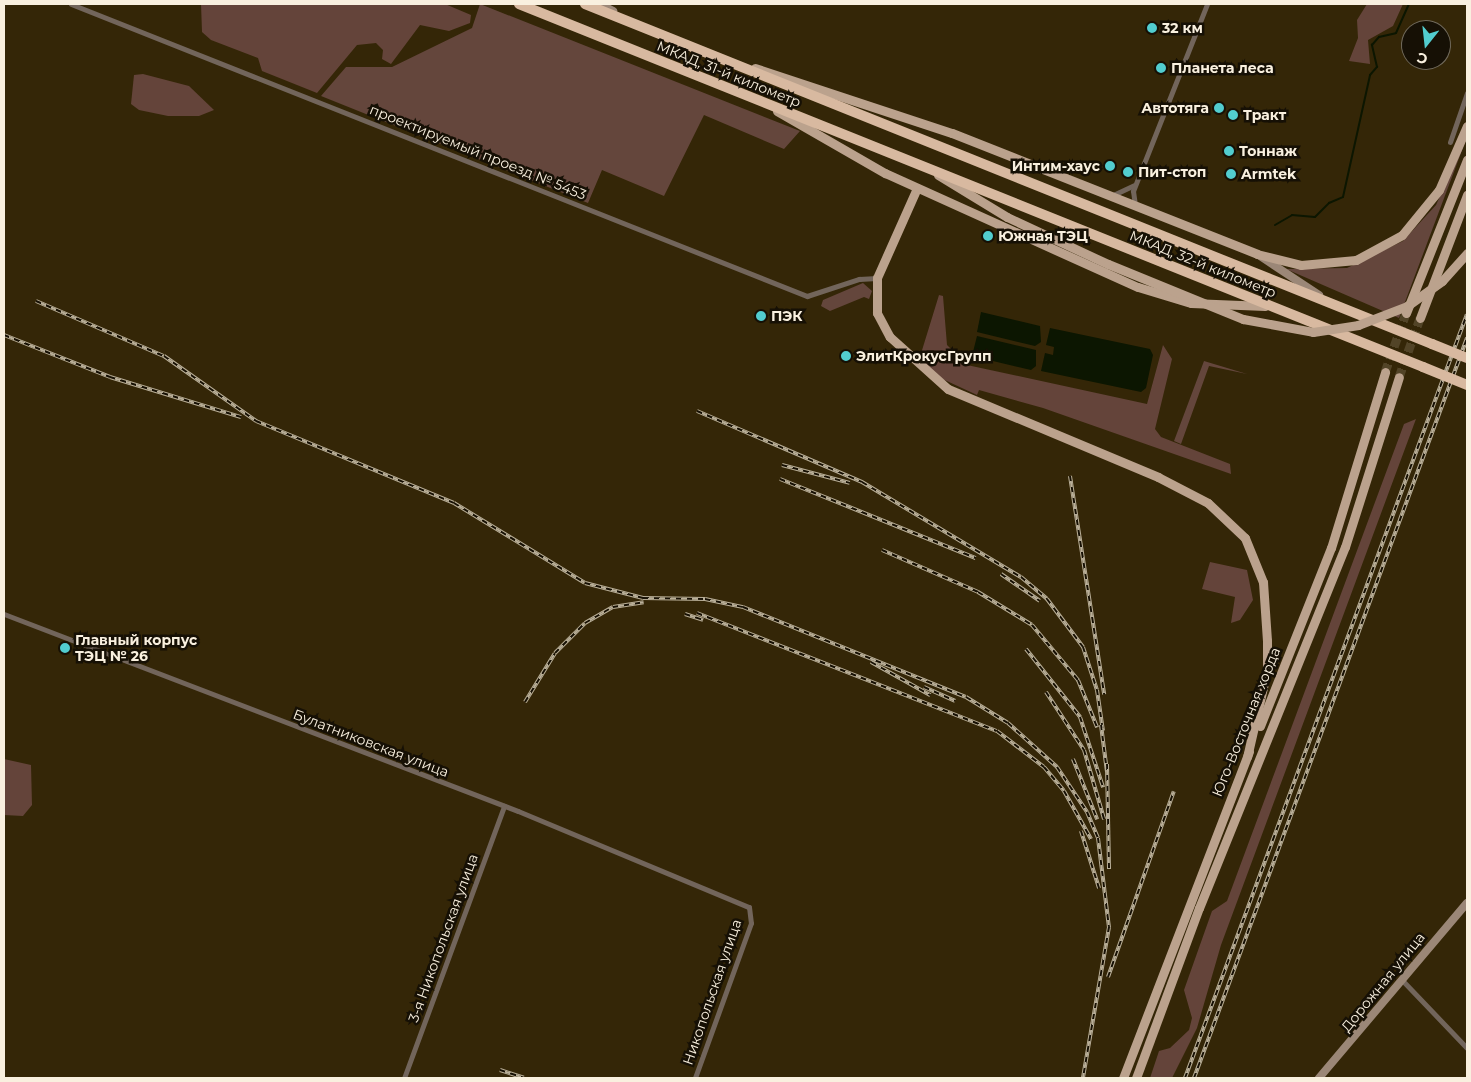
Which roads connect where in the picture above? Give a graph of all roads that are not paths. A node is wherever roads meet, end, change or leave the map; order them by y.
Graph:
1 (71, 4) edge
2 (519, 4) edge
3 (585, 4) edge
4 (600, 4) edge
5 (1207, 4) edge
6 (641, 26) junction
7 (682, 42) junction
8 (1467, 93) edge
9 (764, 102) junction
10 (1467, 126) edge
11 (1450, 142) dead end
12 (946, 149) joint
13 (1467, 160) edge
14 (929, 169) junction
15 (1136, 182) junction
16 (917, 188) junction
17 (1110, 195) junction
18 (1467, 195) edge
19 (1137, 206) junction
20 (1467, 253) edge
21 (1257, 254) junction
22 (877, 278) junction
23 (1335, 306) junction
24 (1279, 309) junction
25 (1406, 313) tunnel mouth
26 (1420, 318) tunnel mouth
27 (1467, 358) edge
28 (1385, 372) tunnel mouth
29 (1399, 377) tunnel mouth
30 (1467, 385) edge
31 (4, 614) edge
32 (1247, 757) junction
33 (504, 806) junction
34 (728, 895) joint
35 (1467, 903) edge
36 (1401, 979) junction
37 (1467, 1048) edge
38 (404, 1078) edge
39 (694, 1078) edge
40 (1123, 1078) edge
41 (1136, 1078) edge
42 (1319, 1078) edge

1 - 22 street, проектируемый проезд № 5453
2 - 9 highway, МКАД, 31-й километр
3 - 6 highway, МКАД, 31-й километр
4 - 6 main road
5 - 15 street
6 - 7 highway, МКАД, 31-й километр
7 - 12 highway, МКАД, 31-й километр
7 - 17 main road
8 - 11 street
9 - 14 highway, МКАД, 31-й километр
9 - 16 main road
10 - 21 main road
12 - 23 highway, МКАД, 32-й километр
13 - 25 main road
14 - 20 main road, bridge
14 - 24 highway, МКАД, 32-й километр
15 - 17 street
15 - 19 street
16 - 22 main road
16 - 24 main road
17 - 19 main road
18 - 26 main road
19 - 21 main road
21 - 23 main road
22 - 32 main road
23 - 27 highway, МКАД, 32-й километр, bridge
24 - 30 highway, МКАД, 32-й километр, bridge
28 - 32 main road, Юго-Восточная хорда
29 - 41 main road, Юго-Восточная хорда
31 - 33 street, Булатниковская улица
32 - 40 main road, Юго-Восточная хорда
33 - 34 street, Булатниковская улица
33 - 38 street, 3-я Никопольская улица
34 - 39 street, Никопольская улица
35 - 36 main road, Дорожная улица
36 - 37 street
36 - 42 main road, Дорожная улица

